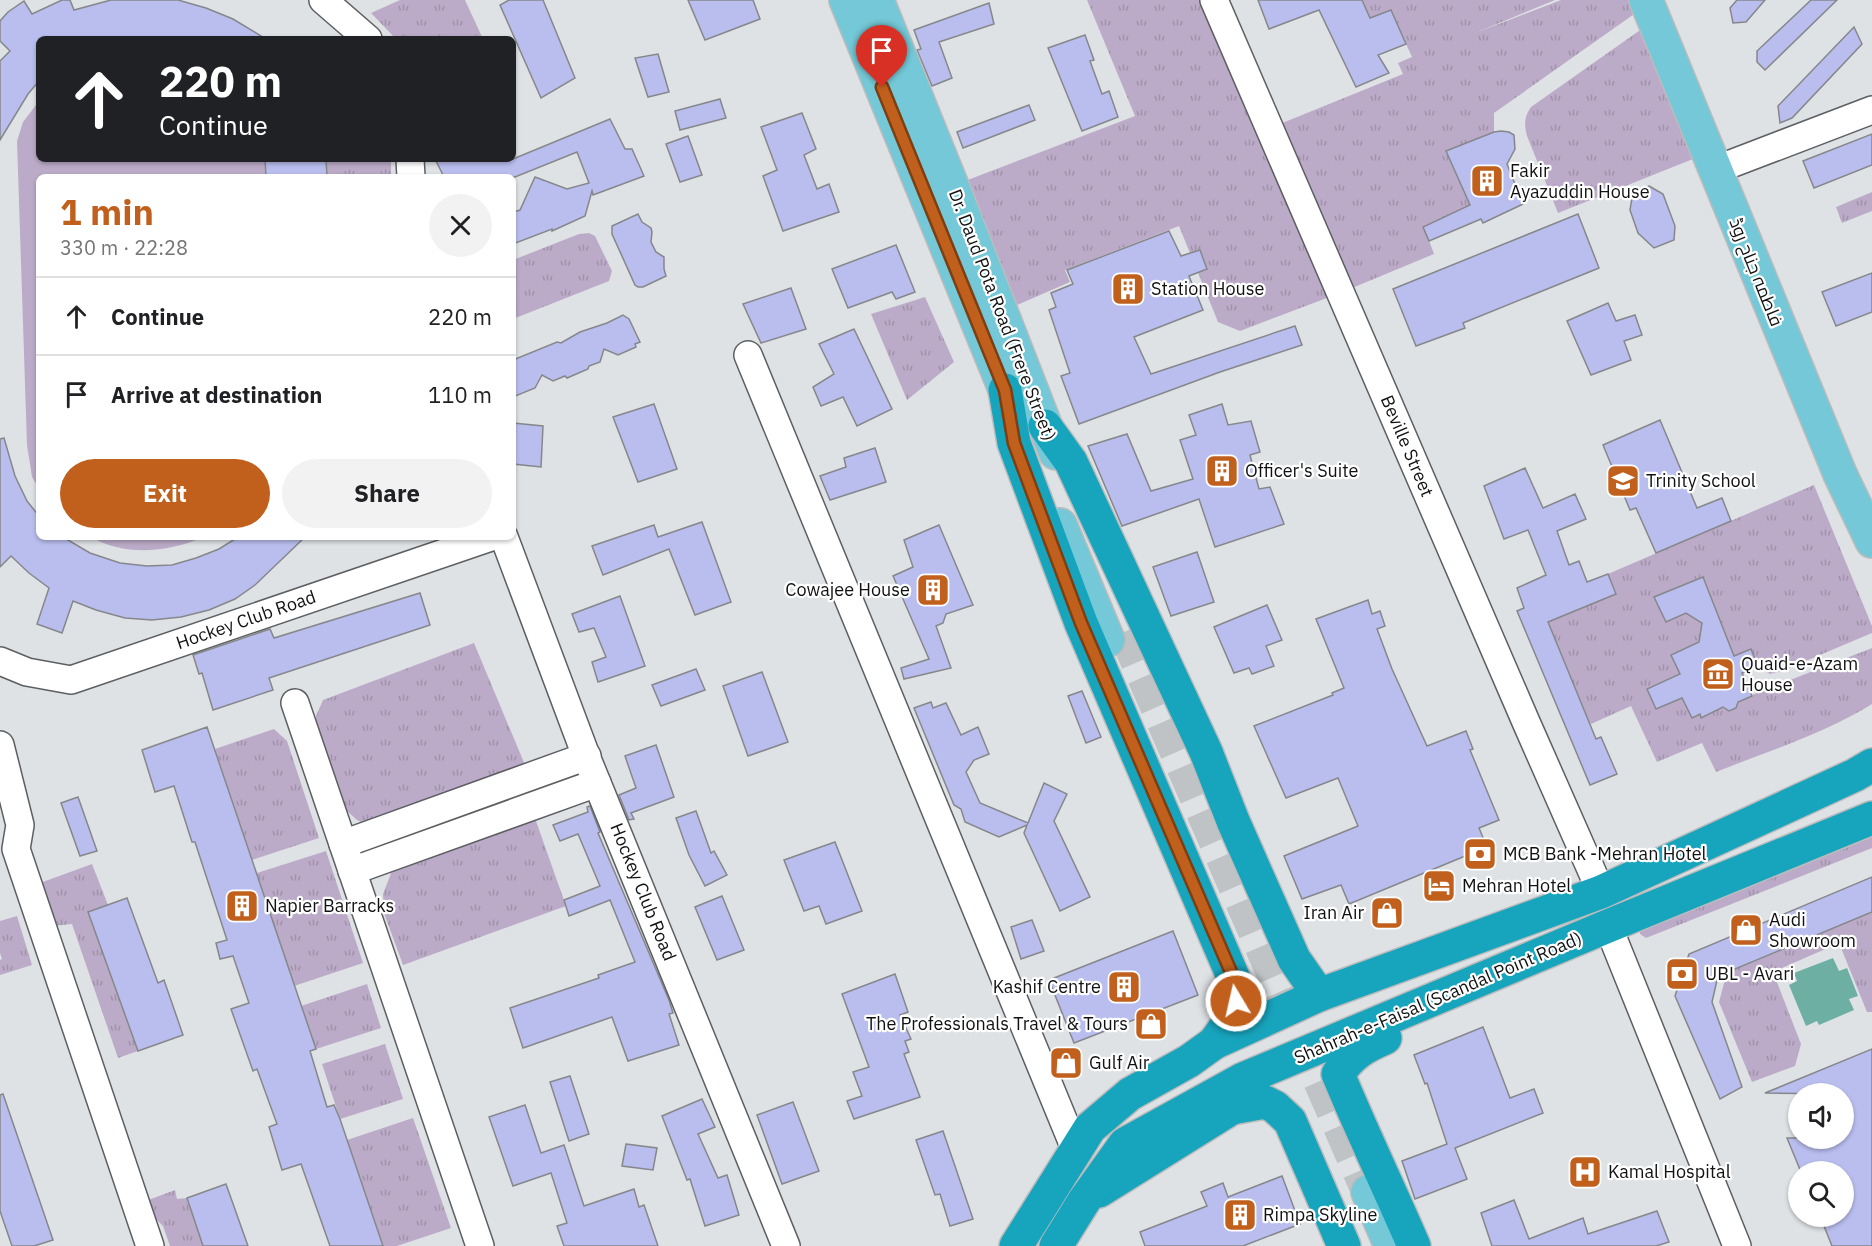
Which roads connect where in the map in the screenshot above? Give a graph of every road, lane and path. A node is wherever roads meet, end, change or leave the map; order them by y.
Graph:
1 (323, 0) edge
2 (846, 0) edge
3 (877, 0) edge
4 (1214, 0) edge
5 (1646, 0) edge
6 (1665, 0) edge
7 (365, 36) edge
8 (1872, 110) edge
9 (1724, 167) junction
10 (748, 355) dead end
11 (1005, 390) junction
12 (1045, 426) junction
13 (1872, 491) edge
14 (483, 540) edge
15 (505, 540) edge
16 (1872, 541) edge
17 (0, 662) edge
18 (294, 703) dead end
19 (0, 745) edge
20 (587, 756) junction
21 (1872, 765) edge
22 (597, 783) junction
23 (1872, 818) edge
24 (343, 844) junction
25 (352, 871) junction
26 (1601, 891) junction
27 (1608, 926) junction
28 (1488, 978) junction
29 (1320, 995) junction
30 (1214, 1043) junction
31 (1338, 1074) junction
32 (1265, 1102) junction
33 (1076, 1151) junction
34 (1084, 1201) junction
35 (150, 1246) edge
36 (480, 1246) edge
37 (786, 1246) edge
38 (1016, 1246) edge
39 (1056, 1246) edge
40 (1344, 1246) edge
41 (1371, 1246) edge
42 (1391, 1246) edge
43 (1414, 1246) edge
44 (1737, 1246) edge

1 - 7 street
2 - 11 main road, Dr. Daud Pota Road (Frere Street)
3 - 12 main road, Dr. Daud Pota Road (Frere Street)
4 - 26 street, Beville Street
5 - 9 main road, فاطمہ جناح روڈ
6 - 9 main road, فاطمہ جناح روڈ
8 - 9 street
9 - 13 main road, فاطمہ جناح روڈ
9 - 16 main road, فاطمہ جناح روڈ
10 - 33 street
11 - 12 main road, Dr. Daud Pota Road (Frere Street)
11 - 30 highway
12 - 29 highway
14 - 17 street, Hockey Club Road
15 - 20 street, Hockey Club Road
18 - 24 street
19 - 35 street
20 - 22 street, Hockey Club Road
20 - 24 street
21 - 26 highway, Shahrah-e-Faisal (Scandal Point Road)
22 - 25 street
22 - 37 street, Hockey Club Road
23 - 27 highway, Shahrah-e-Faisal (Scandal Point Road)
24 - 25 street
25 - 36 street
26 - 29 highway, Shahrah-e-Faisal (Scandal Point Road)
27 - 28 highway, Shahrah-e-Faisal (Scandal Point Road)
27 - 44 street
28 - 31 highway
28 - 34 highway, Shahrah-e-Faisal (Scandal Point Road)
29 - 30 highway, Shahrah-e-Faisal (Scandal Point Road)
30 - 33 highway, Shahrah-e-Faisal (Scandal Point Road)
31 - 32 highway
31 - 43 highway
32 - 34 highway
32 - 40 highway
33 - 38 highway, Shahrah-e-Faisal (Scandal Point Road)
34 - 39 highway, Shahrah-e-Faisal (Scandal Point Road)
41 - 42 main road

